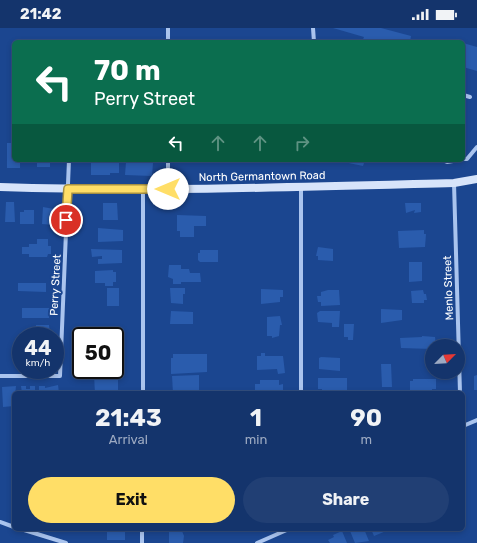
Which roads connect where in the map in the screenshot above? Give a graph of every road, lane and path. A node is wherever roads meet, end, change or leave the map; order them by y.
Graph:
1 (168, 28) edge
2 (313, 28) edge
3 (168, 40) edge
4 (314, 40) edge
5 (465, 96) edge
6 (470, 97) dead end
7 (477, 147) edge
8 (465, 159) edge
9 (69, 162) edge
10 (168, 162) edge
11 (477, 179) edge
12 (454, 183) junction
13 (0, 187) edge
14 (301, 187) junction
15 (68, 189) junction
16 (143, 189) junction
17 (168, 189) junction
18 (0, 376) edge
19 (142, 391) edge
20 (301, 391) edge
21 (460, 391) edge
22 (477, 420) edge
23 (465, 425) edge
24 (0, 522) edge
25 (12, 526) edge
26 (27, 531) edge
27 (142, 531) edge
28 (284, 531) edge
29 (66, 543) edge
30 (142, 543) edge
31 (257, 543) edge

1 - 3 street
2 - 4 street
5 - 6 street
7 - 8 street
9 - 15 street, Perry Street
10 - 17 street
11 - 12 main road, North Germantown Road
12 - 14 main road, North Germantown Road
12 - 21 street, Menlo Street
13 - 15 main road, North Germantown Road
14 - 17 main road, North Germantown Road
14 - 20 street
15 - 16 main road, North Germantown Road
15 - 18 street, Perry Street
16 - 17 main road, North Germantown Road
16 - 19 street
22 - 23 street
24 - 25 street
26 - 29 street
27 - 30 street
28 - 31 street

